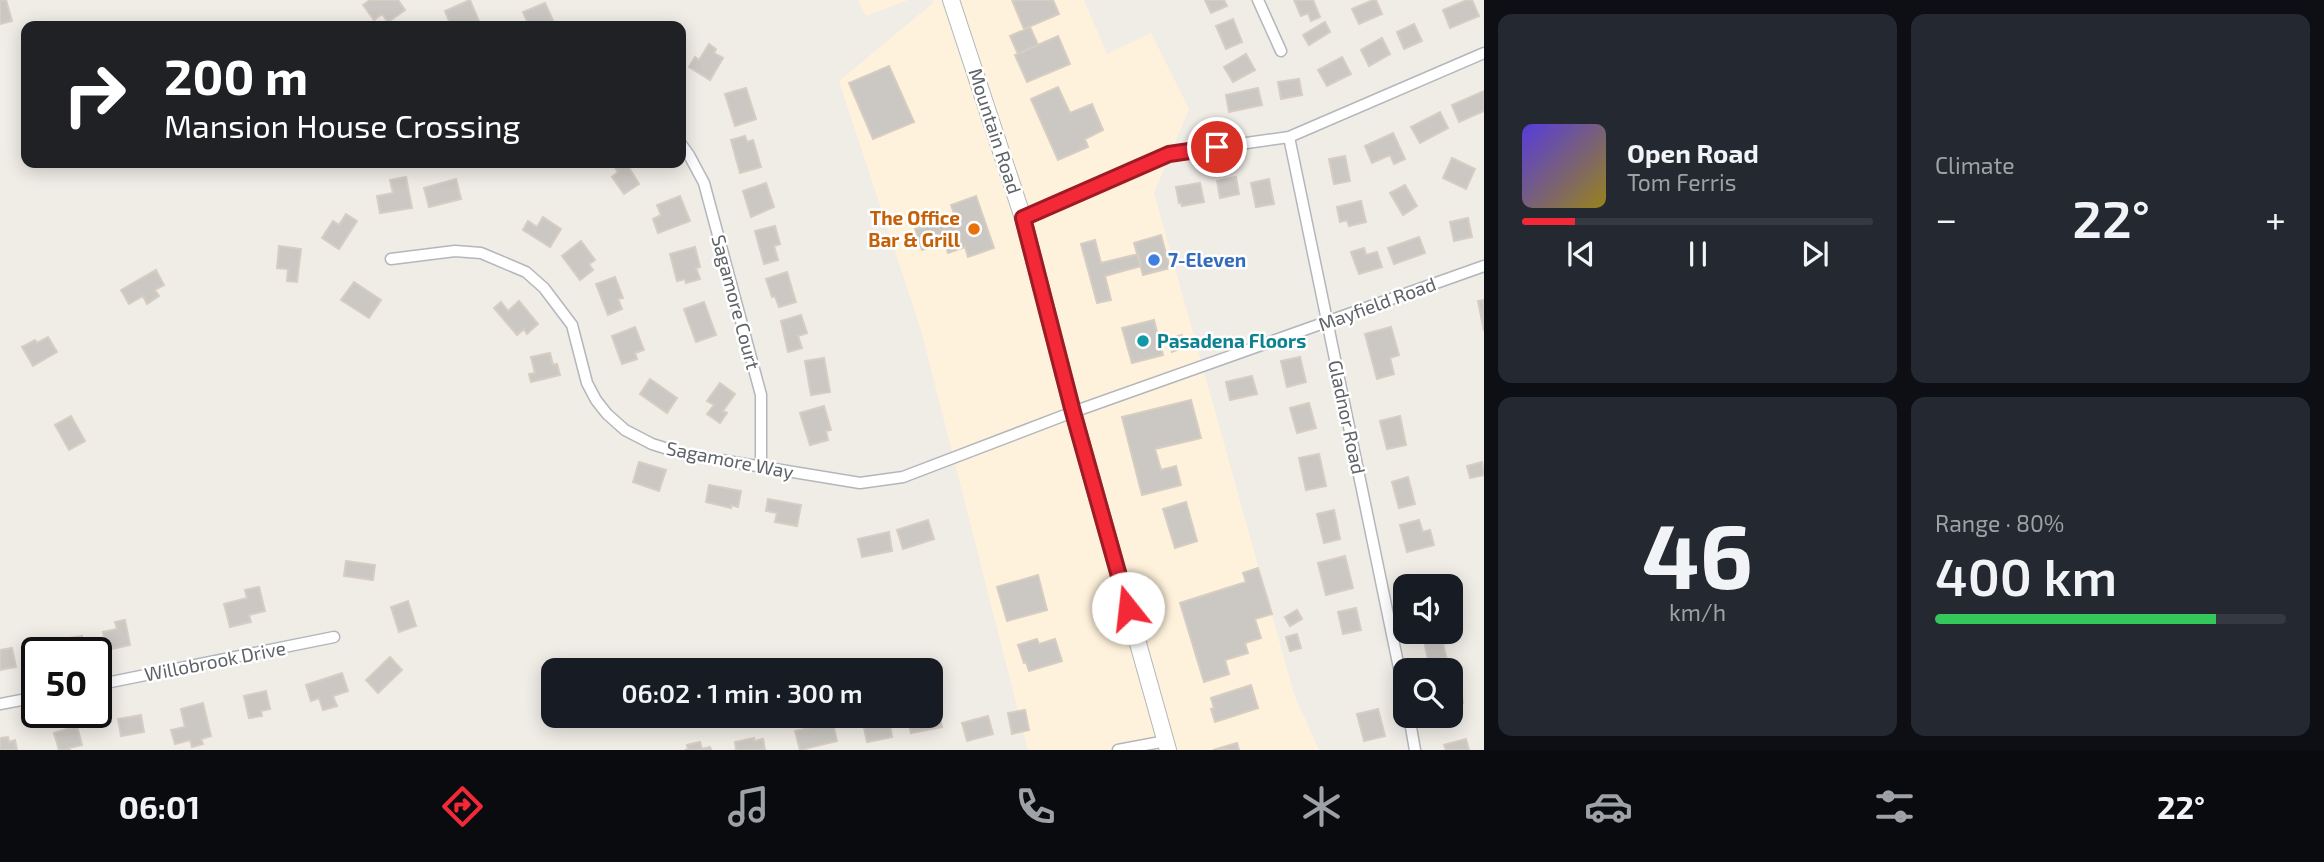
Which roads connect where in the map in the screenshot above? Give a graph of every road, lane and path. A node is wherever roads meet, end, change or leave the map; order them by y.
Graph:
1 (951, 0) edge
2 (1258, 0) edge
3 (1281, 51) dead end
4 (1484, 53) edge
5 (1289, 137) junction
6 (686, 151) edge
7 (1023, 218) junction
8 (391, 259) dead end
9 (1484, 266) edge
10 (1328, 322) junction
11 (1073, 412) junction
12 (761, 467) junction
13 (334, 637) dead end
14 (1397, 658) edge
15 (112, 682) edge
16 (21, 700) edge
17 (0, 704) edge
18 (1411, 728) edge
19 (1167, 746) edge
20 (1118, 750) edge
21 (1415, 750) edge

1 - 7 main road, Mountain Road
2 - 3 street
4 - 5 street
5 - 7 street
5 - 10 street, Gladnor Road
6 - 12 street, Sagamore Court
7 - 11 main road, Mountain Road
8 - 12 street, Sagamore Way
9 - 10 street, Mayfield Road
10 - 11 street, Mayfield Road
10 - 14 street, Gladnor Road
11 - 12 street, Sagamore Way
11 - 19 main road, Mountain Road
13 - 15 street, Willobrook Drive
16 - 17 street
18 - 21 street
19 - 20 street

